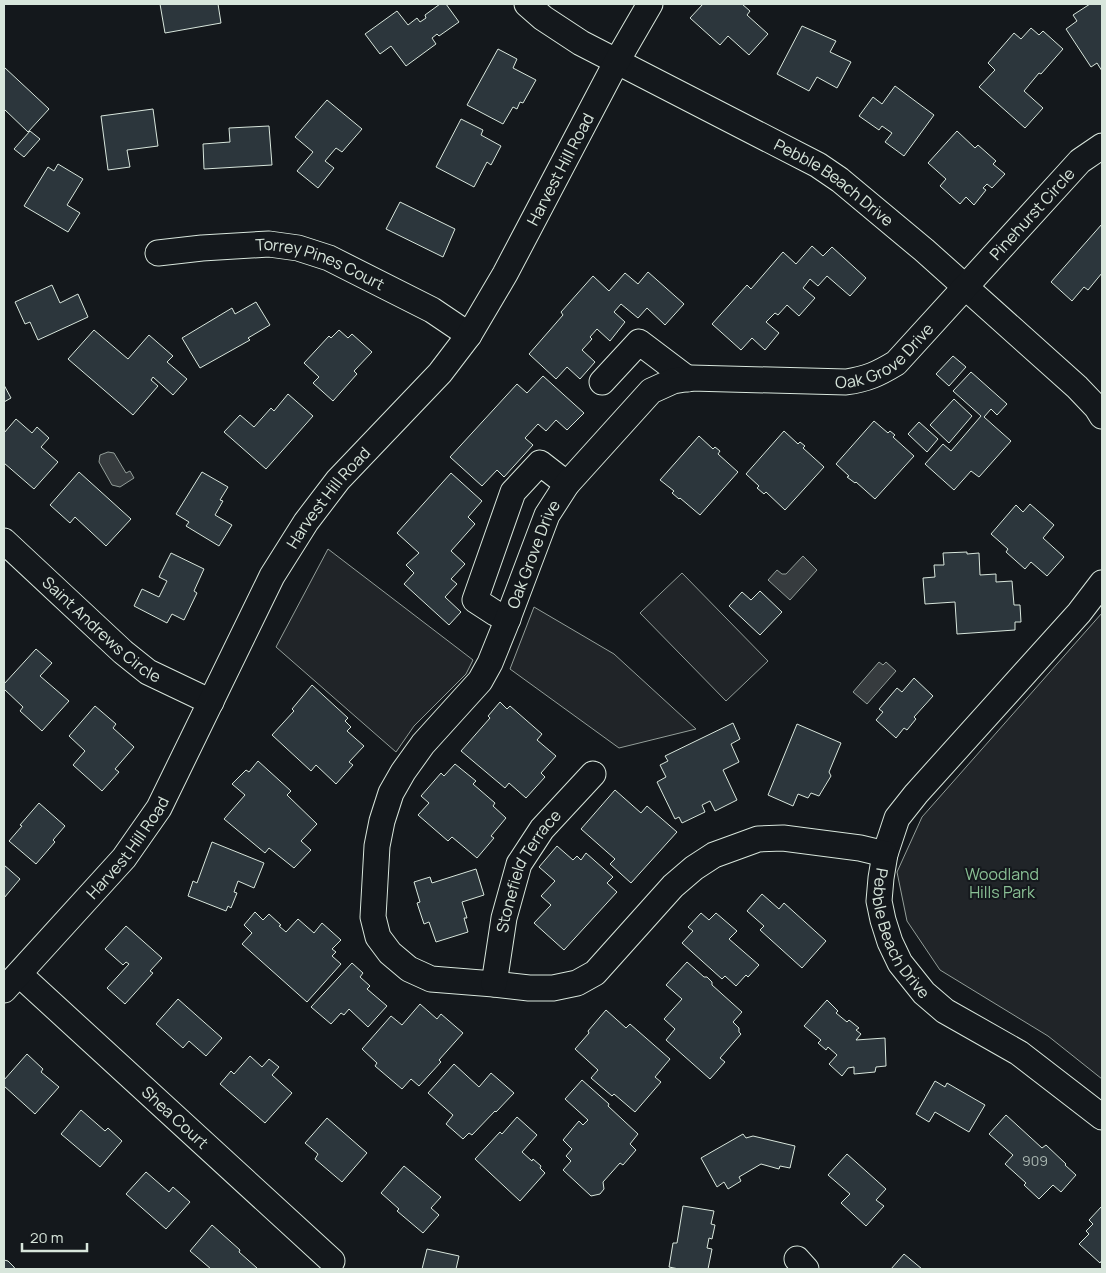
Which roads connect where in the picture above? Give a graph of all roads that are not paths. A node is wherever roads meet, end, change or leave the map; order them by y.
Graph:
1 (527, 4) edge
2 (650, 4) edge
3 (617, 61) junction
4 (1102, 146) edge
5 (158, 253) dead end
6 (965, 286) junction
7 (469, 335) junction
8 (688, 379) junction
9 (602, 382) dead end
10 (1102, 416) edge
11 (566, 484) junction
12 (4, 541) edge
13 (1102, 583) edge
14 (508, 619) junction
15 (211, 702) junction
16 (592, 774) dead end
17 (885, 854) junction
18 (11, 982) edge
19 (494, 984) junction
20 (1102, 1117) edge
21 (332, 1261) dead end

1 - 3 street, Pebble Beach Drive
2 - 3 street, Harvest Hill Road
3 - 6 street, Pebble Beach Drive
3 - 7 street, Harvest Hill Road
4 - 6 street, Pinehurst Circle
5 - 7 street, Torrey Pines Court
6 - 8 street, Oak Grove Drive
6 - 10 street, Pebble Beach Drive
7 - 15 street, Harvest Hill Road
8 - 9 street
8 - 11 street, Oak Grove Drive
11 - 14 street, Oak Grove Drive
11 - 14 street
12 - 15 street, Saint Andrews Circle
13 - 17 street, Pebble Beach Drive
14 - 19 street, Oak Grove Drive
15 - 18 street, Harvest Hill Road
16 - 19 street, Stonefield Terrace
17 - 19 street, Oak Grove Drive
17 - 20 street, Pebble Beach Drive
18 - 21 street, Shea Court

